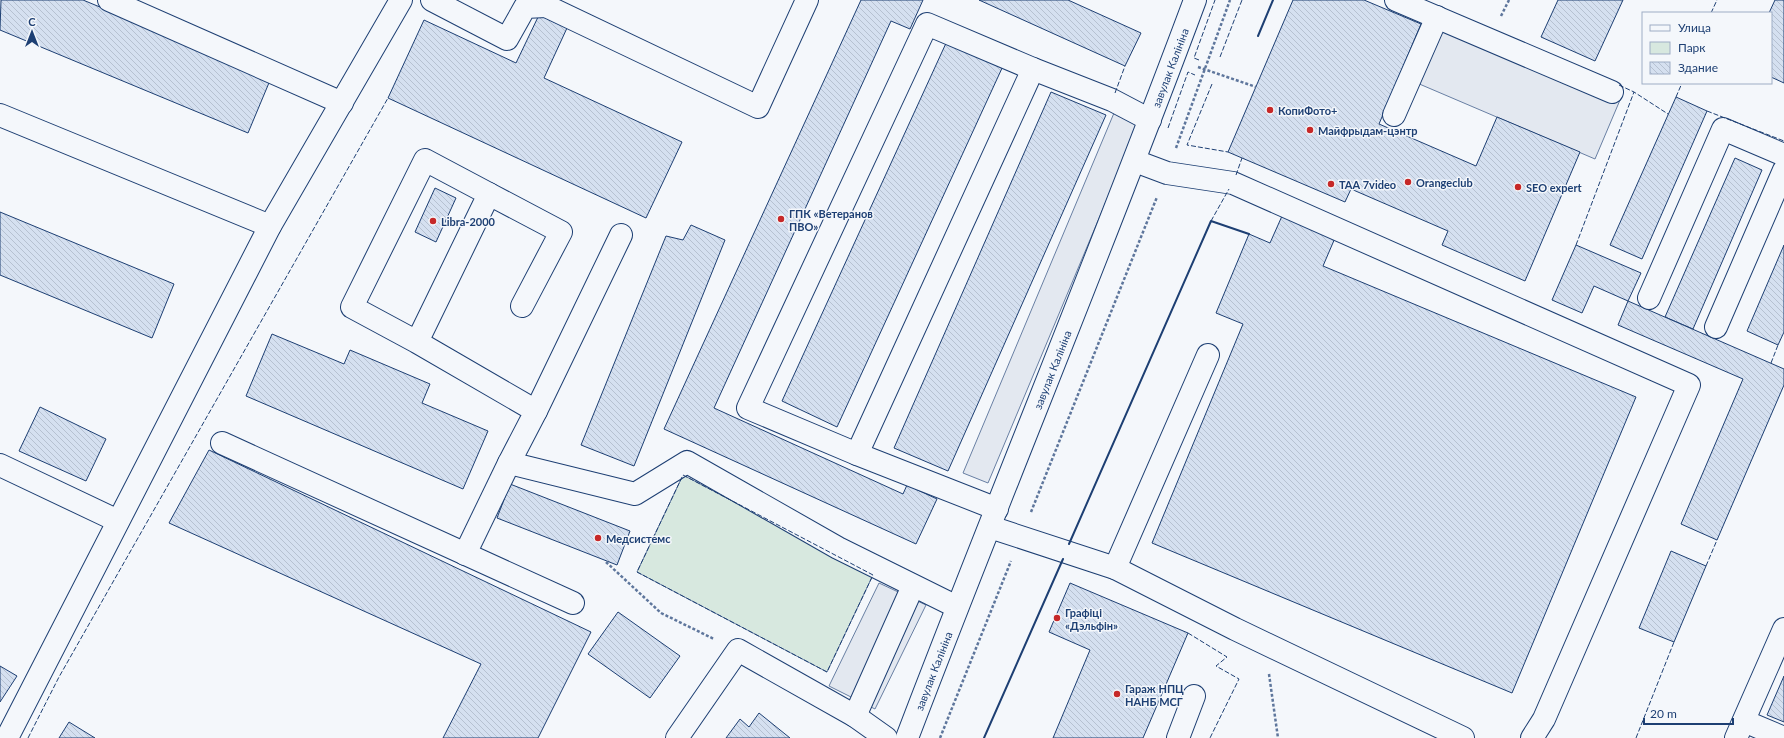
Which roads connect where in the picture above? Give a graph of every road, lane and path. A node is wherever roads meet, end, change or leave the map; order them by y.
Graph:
1 (109, 0) edge
2 (401, 0) edge
3 (432, 0) edge
4 (1195, 0) edge
5 (1230, 0) edge
6 (1396, 0) edge
7 (1509, 0) edge
8 (804, 1) edge
9 (545, 2) edge
10 (1437, 17) junction
11 (1498, 22) dead end
12 (1033, 69) junction
13 (1204, 69) junction
14 (1256, 87) dead end
15 (1612, 92) dead end
16 (342, 102) junction
17 (0, 115) edge
18 (1394, 115) dead end
19 (1150, 120) junction
20 (1784, 155) edge
21 (1135, 161) junction
22 (1784, 170) edge
23 (1167, 173) junction
24 (489, 194) junction
25 (270, 226) junction
26 (621, 235) dead end
27 (1649, 298) dead end
28 (522, 306) dead end
29 (1716, 327) dead end
30 (417, 342) junction
31 (1208, 355) dead end
32 (536, 411) junction
33 (222, 443) dead end
34 (856, 454) junction
35 (509, 463) junction
36 (0, 465) edge
37 (994, 518) junction
38 (118, 521) junction
39 (1021, 537) junction
40 (465, 554) junction
41 (606, 562) dead end
42 (1115, 568) junction
43 (913, 586) junction
44 (573, 603) dead end
45 (957, 607) junction
46 (1784, 629) edge
47 (1264, 642) junction
48 (738, 650) junction
49 (1194, 696) dead end
50 (855, 716) junction
51 (1740, 729) edge
52 (7, 738) edge
53 (678, 738) edge
54 (886, 738) edge
55 (907, 738) edge
56 (940, 738) edge
57 (1178, 738) edge
58 (1278, 738) edge
59 (1463, 738) edge
60 (1532, 738) edge
61 (1784, 738) edge

1 - 16 street
2 - 16 street
3 - 9 street
4 - 19 street, завулак Калініна
5 - 13 path
6 - 10 street
7 - 11 path
8 - 9 street
10 - 15 street
10 - 18 street
12 - 19 street
12 - 34 street
12 - 34 street
13 - 14 path
13 - 23 path
16 - 25 street
17 - 25 street
19 - 21 street, завулак Калініна
20 - 27 street
21 - 23 street
21 - 37 street, завулак Калініна
22 - 29 street
23 - 39 path
23 - 60 street
24 - 28 street
24 - 30 street
24 - 30 street
25 - 38 street
26 - 32 street
30 - 32 street
31 - 42 street
32 - 35 street
33 - 40 street
34 - 37 street
35 - 40 street
35 - 43 street
36 - 38 street
37 - 39 street
37 - 45 street, завулак Калініна
38 - 52 street
39 - 42 street
39 - 56 path
40 - 44 street
41 - 48 path
42 - 47 street
43 - 45 street
43 - 50 street
45 - 55 street, завулак Калініна
46 - 51 street
47 - 58 path
47 - 59 street
48 - 50 street
48 - 53 street
49 - 57 street
50 - 54 street
51 - 61 street

